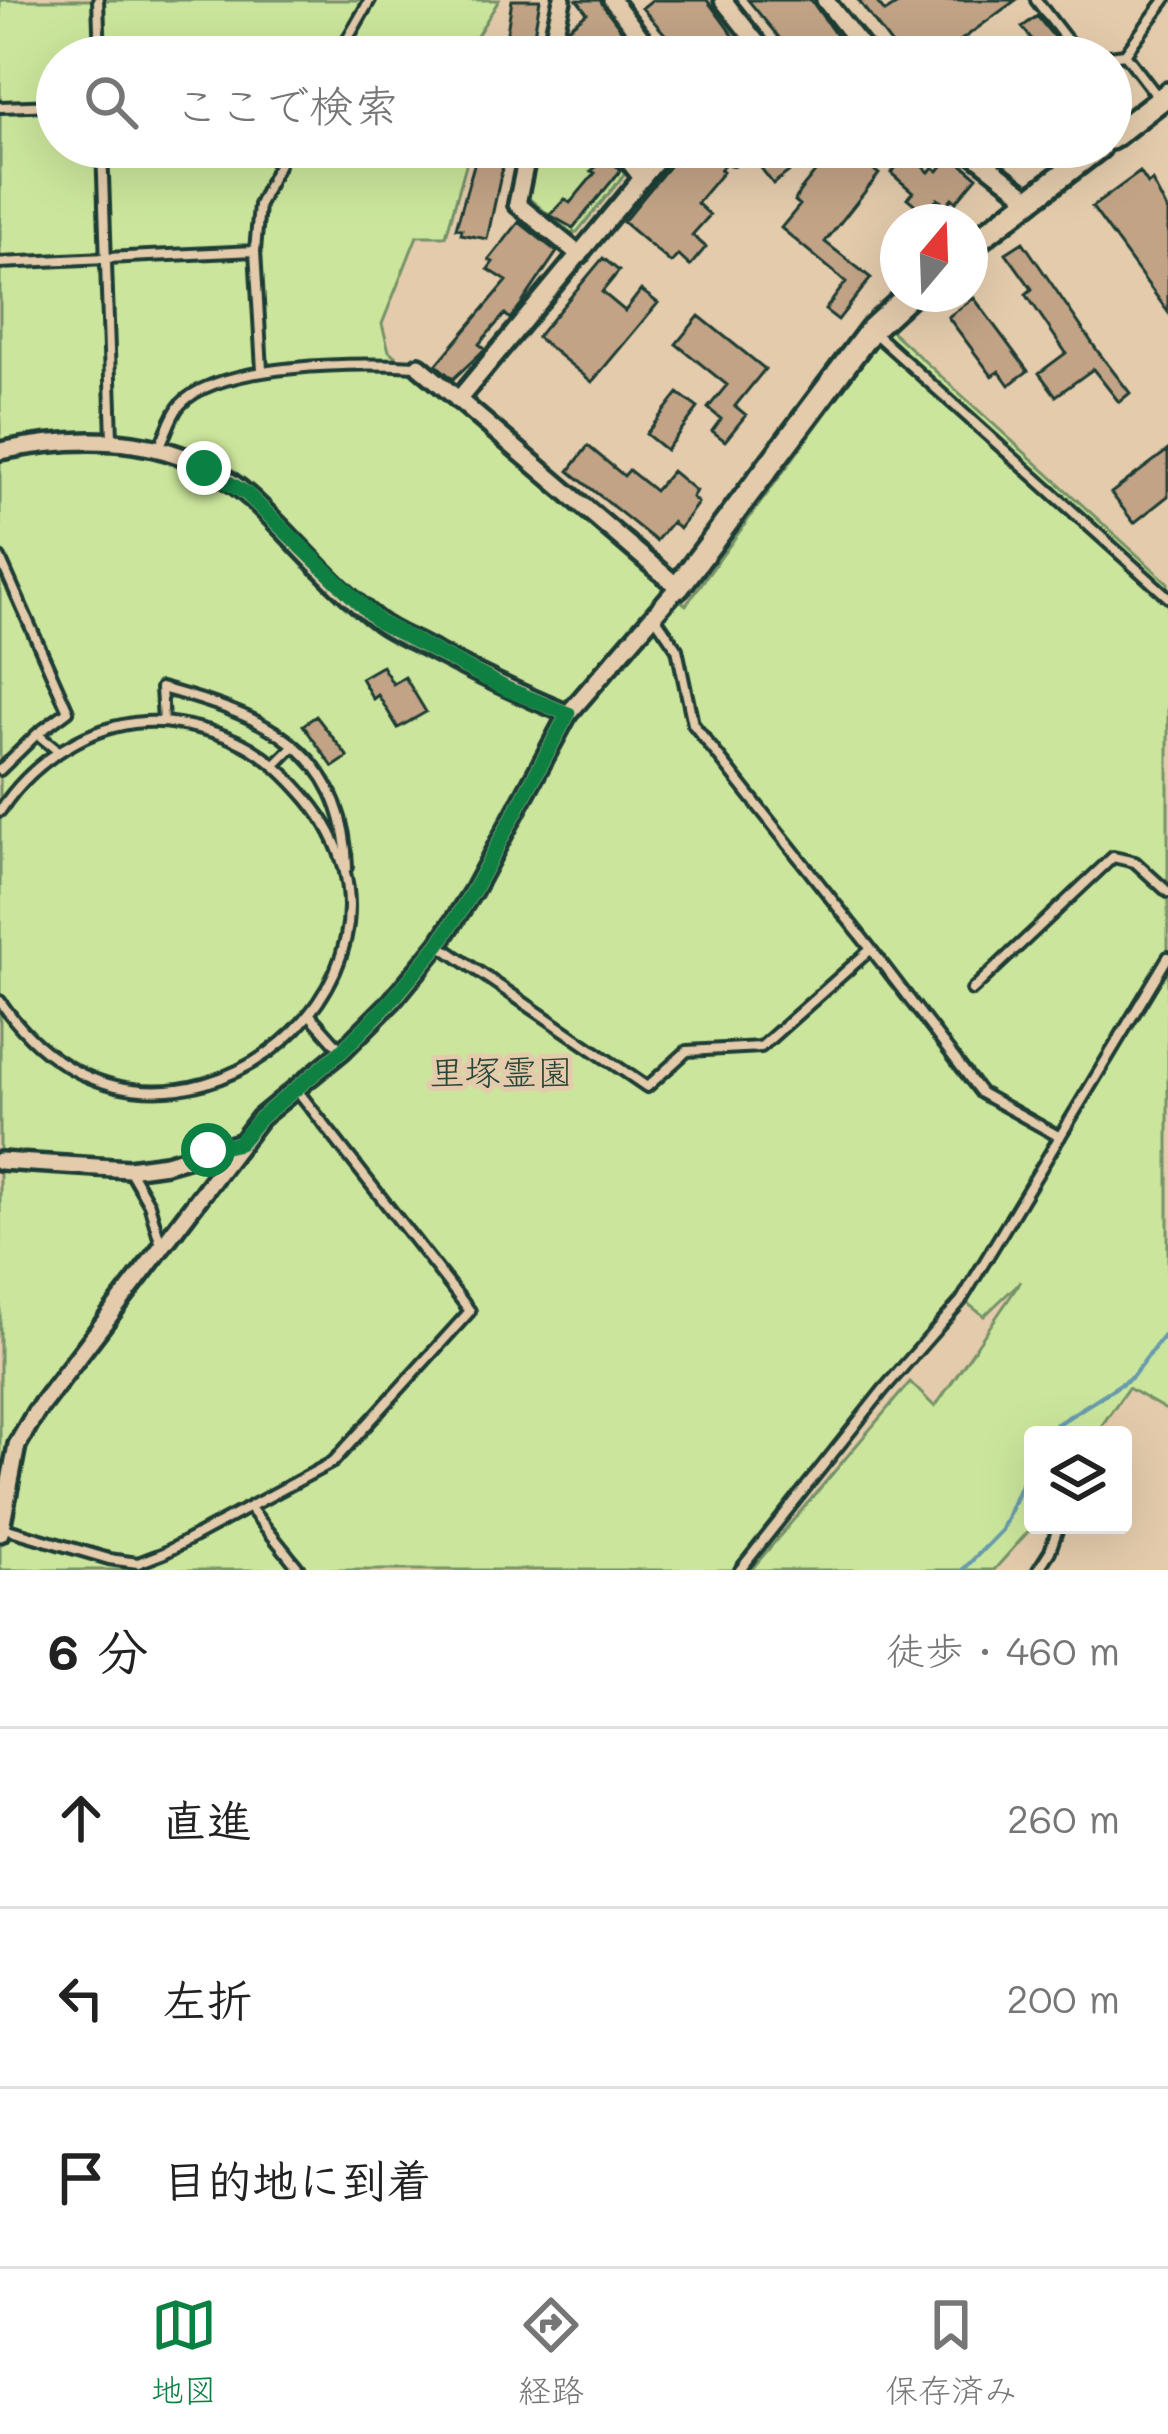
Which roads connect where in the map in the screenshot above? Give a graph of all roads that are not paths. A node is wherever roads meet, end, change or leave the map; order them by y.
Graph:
1 (98, 0) edge
2 (370, 0) edge
3 (562, 0) edge
4 (612, 0) edge
5 (723, 0) edge
6 (825, 0) edge
7 (1036, 0) edge
8 (1165, 0) edge
9 (99, 36) edge
10 (349, 36) edge
11 (554, 36) edge
12 (640, 36) edge
13 (751, 36) edge
14 (852, 36) edge
15 (1064, 36) edge
16 (1132, 45) edge
17 (1132, 62) edge
18 (1164, 97) edge
19 (36, 105) edge
20 (0, 107) edge
21 (1132, 122) edge
22 (103, 168) edge
23 (277, 168) edge
24 (525, 168) edge
25 (634, 168) edge
26 (650, 168) edge
27 (991, 168) edge
28 (1072, 168) edge
29 (642, 178) junction
30 (1031, 199) junction
31 (988, 231) edge
32 (255, 251) junction
33 (580, 255) junction
34 (106, 259) junction
35 (0, 262) edge
36 (890, 312) edge
37 (871, 330) junction
38 (419, 366) joint
39 (262, 370) junction
40 (458, 400) junction
41 (112, 438) junction
42 (159, 448) junction
43 (0, 451) edge
44 (0, 558) edge
45 (678, 586) junction
46 (1168, 597) edge
47 (655, 616) junction
48 (568, 714) junction
49 (163, 721) junction
50 (37, 734) junction
51 (294, 746) junction
52 (58, 751) junction
53 (277, 763) junction
54 (0, 767) edge
55 (0, 811) edge
56 (347, 868) junction
57 (1168, 892) edge
58 (439, 944) junction
59 (871, 949) junction
60 (1168, 957) edge
61 (973, 990) dead end
62 (0, 1001) edge
63 (310, 1016) junction
64 (342, 1051) junction
65 (296, 1089) junction
66 (1060, 1137) junction
67 (239, 1143) junction
68 (0, 1161) edge
69 (129, 1169) junction
70 (161, 1246) junction
71 (250, 1508) junction
72 (0, 1529) edge
73 (1056, 1534) edge
74 (300, 1570) edge
75 (740, 1570) edge
76 (1038, 1570) edge

1 - 9 lane
2 - 10 lane
3 - 11 street
4 - 12 street
5 - 13 street
6 - 14 street
7 - 15 lane
8 - 16 lane
17 - 18 lane
18 - 21 street
19 - 20 lane
22 - 34 lane
23 - 32 lane
24 - 33 street
25 - 29 street
26 - 29 street
27 - 30 street
28 - 30 street
29 - 33 street
30 - 31 street
32 - 34 lane
32 - 39 lane
33 - 40 street
34 - 35 lane
34 - 41 lane
36 - 37 street
37 - 45 street
37 - 46 lane
38 - 39 lane
38 - 40 street
39 - 42 lane
40 - 45 street
41 - 42 street
41 - 43 street
42 - 48 street
44 - 50 lane
45 - 47 street
47 - 48 street
47 - 59 lane
48 - 58 street
49 - 51 lane
49 - 52 lane
49 - 53 lane
50 - 52 lane
50 - 54 lane
51 - 53 lane
51 - 56 lane
52 - 55 lane
53 - 56 lane
56 - 63 lane
57 - 61 lane
58 - 59 lane
58 - 64 street
59 - 66 lane
60 - 66 lane
62 - 63 lane
63 - 64 lane
64 - 65 street
65 - 67 street
65 - 71 lane
66 - 75 lane
67 - 69 street
67 - 70 street
68 - 69 street
69 - 70 lane
70 - 72 street
71 - 72 lane
71 - 74 lane
73 - 76 lane

